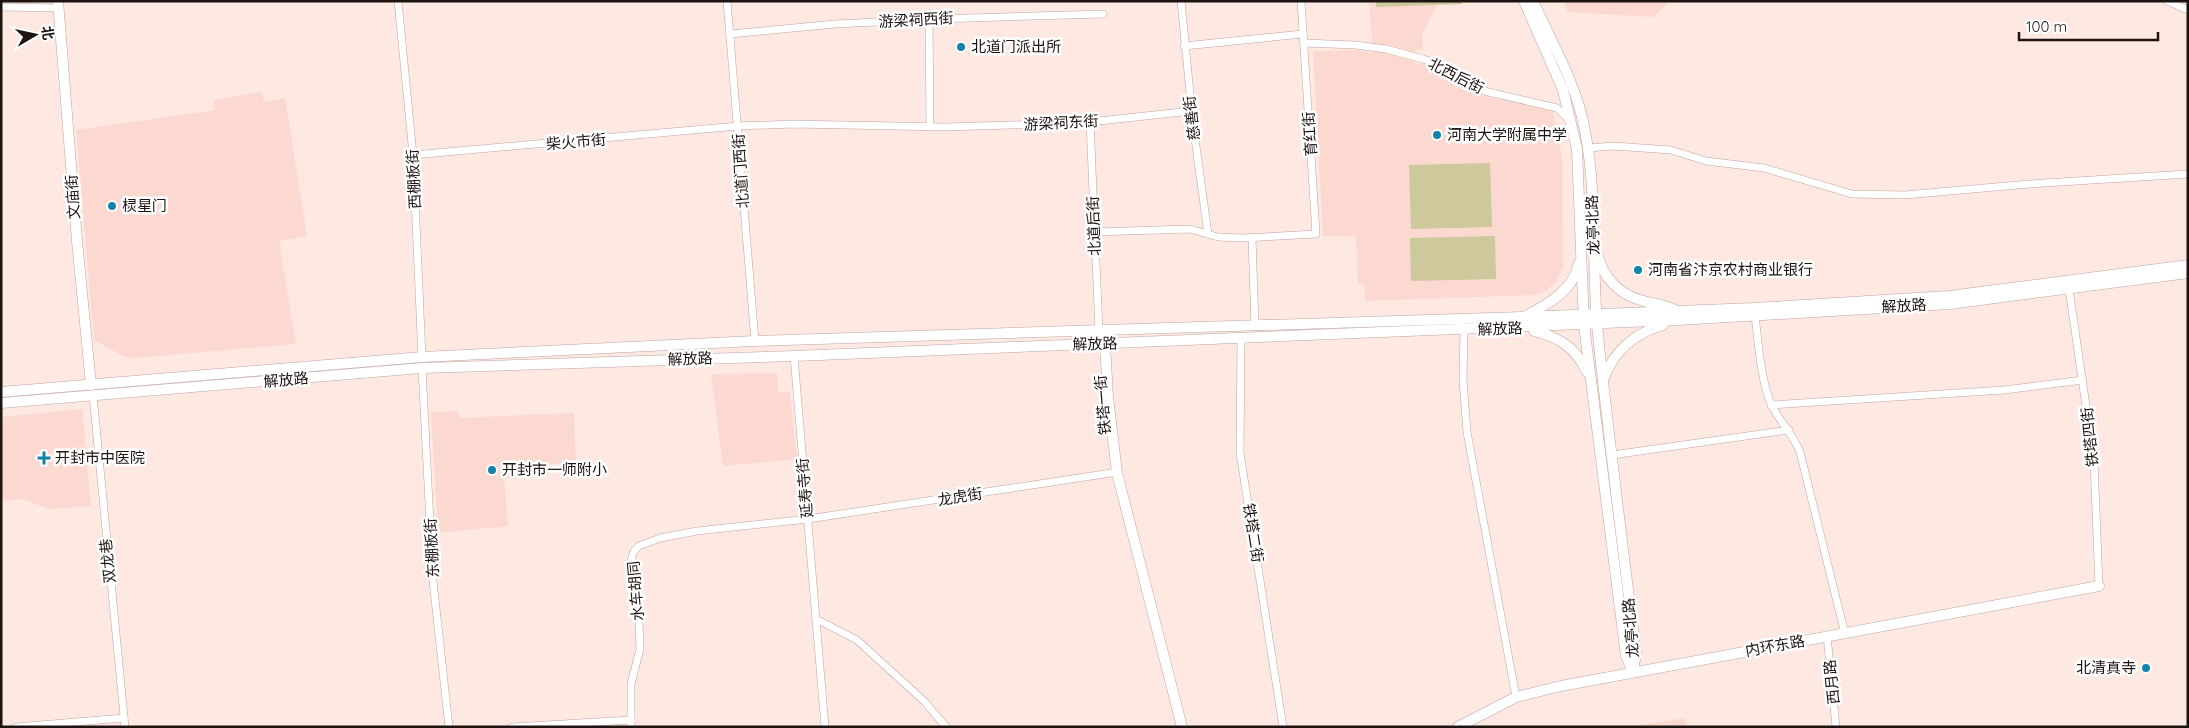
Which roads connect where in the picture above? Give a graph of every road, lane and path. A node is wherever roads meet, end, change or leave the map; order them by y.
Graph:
1 (398, 1) edge
2 (727, 1) edge
3 (1181, 1) edge
4 (1301, 1) edge
5 (1524, 1) edge
6 (1533, 1) edge
7 (2167, 1) edge
8 (58, 5) edge
9 (1, 8) edge
10 (2188, 10) edge
11 (1103, 14) dead end
12 (930, 19) junction
13 (730, 34) junction
14 (1303, 34) junction
15 (1304, 43) junction
16 (1184, 46) junction
17 (1191, 111) junction
18 (1090, 122) junction
19 (1572, 123) junction
20 (738, 126) junction
21 (930, 127) junction
22 (1588, 148) junction
23 (414, 155) junction
24 (2188, 174) edge
25 (1095, 232) junction
26 (1208, 234) junction
27 (1252, 238) junction
28 (1594, 239) junction
29 (1582, 245) junction
30 (2188, 265) edge
31 (2188, 273) edge
32 (2068, 289) junction
33 (1583, 314) junction
34 (1754, 315) junction
35 (1678, 316) junction
36 (1596, 319) junction
37 (1522, 323) junction
38 (1584, 325) junction
39 (1255, 326) junction
40 (1464, 330) junction
41 (1099, 331) junction
42 (1241, 338) junction
43 (755, 342) junction
44 (1102, 344) junction
45 (794, 356) junction
46 (422, 357) junction
47 (422, 368) junction
48 (2083, 380) junction
49 (1603, 381) junction
50 (1592, 384) junction
51 (91, 385) junction
52 (1, 392) edge
53 (94, 396) junction
54 (1, 404) edge
55 (1771, 405) junction
56 (1789, 430) junction
57 (1612, 455) junction
58 (1112, 473) junction
59 (808, 519) junction
60 (2099, 586) joint
61 (816, 620) junction
62 (1845, 634) junction
63 (1827, 636) junction
64 (1633, 672) junction
65 (1516, 697) junction
66 (124, 718) junction
67 (631, 723) edge
68 (16, 727) edge
69 (125, 727) edge
70 (448, 727) edge
71 (512, 727) edge
72 (824, 727) edge
73 (946, 727) edge
74 (1175, 727) edge
75 (1182, 727) edge
76 (1283, 727) edge
77 (1458, 727) edge
78 (1836, 727) edge

1 - 23 street, 西棚板街
2 - 13 street, 北道门西街
3 - 16 street, 慈善街
4 - 14 street, 育红街
5 - 19 main road, 龙亭北路
6 - 22 main road, 龙亭北路
7 - 10 street
8 - 9 street
8 - 51 main road, 文庙街
11 - 12 street, 游梁祠西街
12 - 13 street, 游梁祠西街
12 - 21 street
13 - 20 street, 北道门西街
14 - 15 street, 育红街
14 - 16 street
15 - 19 street, 北西后街
15 - 27 street, 育红街
16 - 17 street, 慈善街
17 - 18 street, 游梁祠东街
17 - 26 street, 慈善街
18 - 21 street, 游梁祠东街
18 - 25 street, 北道后街
19 - 29 main road, 龙亭北路
20 - 21 street, 游梁祠东街
20 - 23 street, 柴火市街
20 - 43 street, 北道门西街
22 - 24 street
22 - 28 main road, 龙亭北路
23 - 46 street, 西棚板街
25 - 26 street
25 - 41 street, 北道后街
26 - 27 street
27 - 39 street
28 - 35 main road
28 - 36 main road, 龙亭北路
29 - 33 main road, 龙亭北路
29 - 37 main road
30 - 35 main road, 解放路
31 - 32 main road, 解放路
32 - 34 main road, 解放路
32 - 48 street, 铁塔四街
33 - 36 main road, 解放路
33 - 37 main road, 解放路
33 - 38 main road, 龙亭北路
34 - 35 main road, 解放路
34 - 55 street
35 - 36 main road, 解放路
35 - 49 main road
36 - 38 main road, 解放路
36 - 49 main road, 龙亭北路
37 - 38 main road, 解放路
37 - 39 main road, 解放路
37 - 40 main road, 解放路
37 - 50 main road
38 - 50 main road, 龙亭北路
39 - 41 main road, 解放路
40 - 42 main road, 解放路
40 - 65 street
41 - 43 main road, 解放路
41 - 44 main road, 铁塔一街
42 - 44 main road, 解放路
42 - 76 street, 铁塔二街
43 - 46 main road, 解放路
44 - 45 main road, 解放路
44 - 58 main road, 铁塔一街
44 - 75 main road, 铁塔一街
45 - 47 main road, 解放路
45 - 59 street, 延寿寺街
46 - 51 main road, 解放路
47 - 53 main road, 解放路
47 - 70 street, 东棚板街
48 - 55 street
48 - 60 street, 铁塔四街
49 - 57 main road, 龙亭北路
50 - 64 main road, 龙亭北路
51 - 52 main road, 解放路
53 - 54 main road, 解放路
53 - 66 street, 双龙巷
55 - 56 street
56 - 57 street
56 - 62 street
57 - 64 main road, 龙亭北路
58 - 59 street, 龙虎街
58 - 74 main road, 铁塔一街
59 - 61 street, 延寿寺街
59 - 67 street, 水车胡同
60 - 62 main road, 内环东路
61 - 72 street, 延寿寺街
61 - 73 street
62 - 63 main road, 内环东路
63 - 64 main road, 内环东路
63 - 78 street, 西月路
64 - 65 main road, 内环东路
65 - 77 main road, 内环东路
66 - 68 street
66 - 69 street, 双龙巷
67 - 71 street

